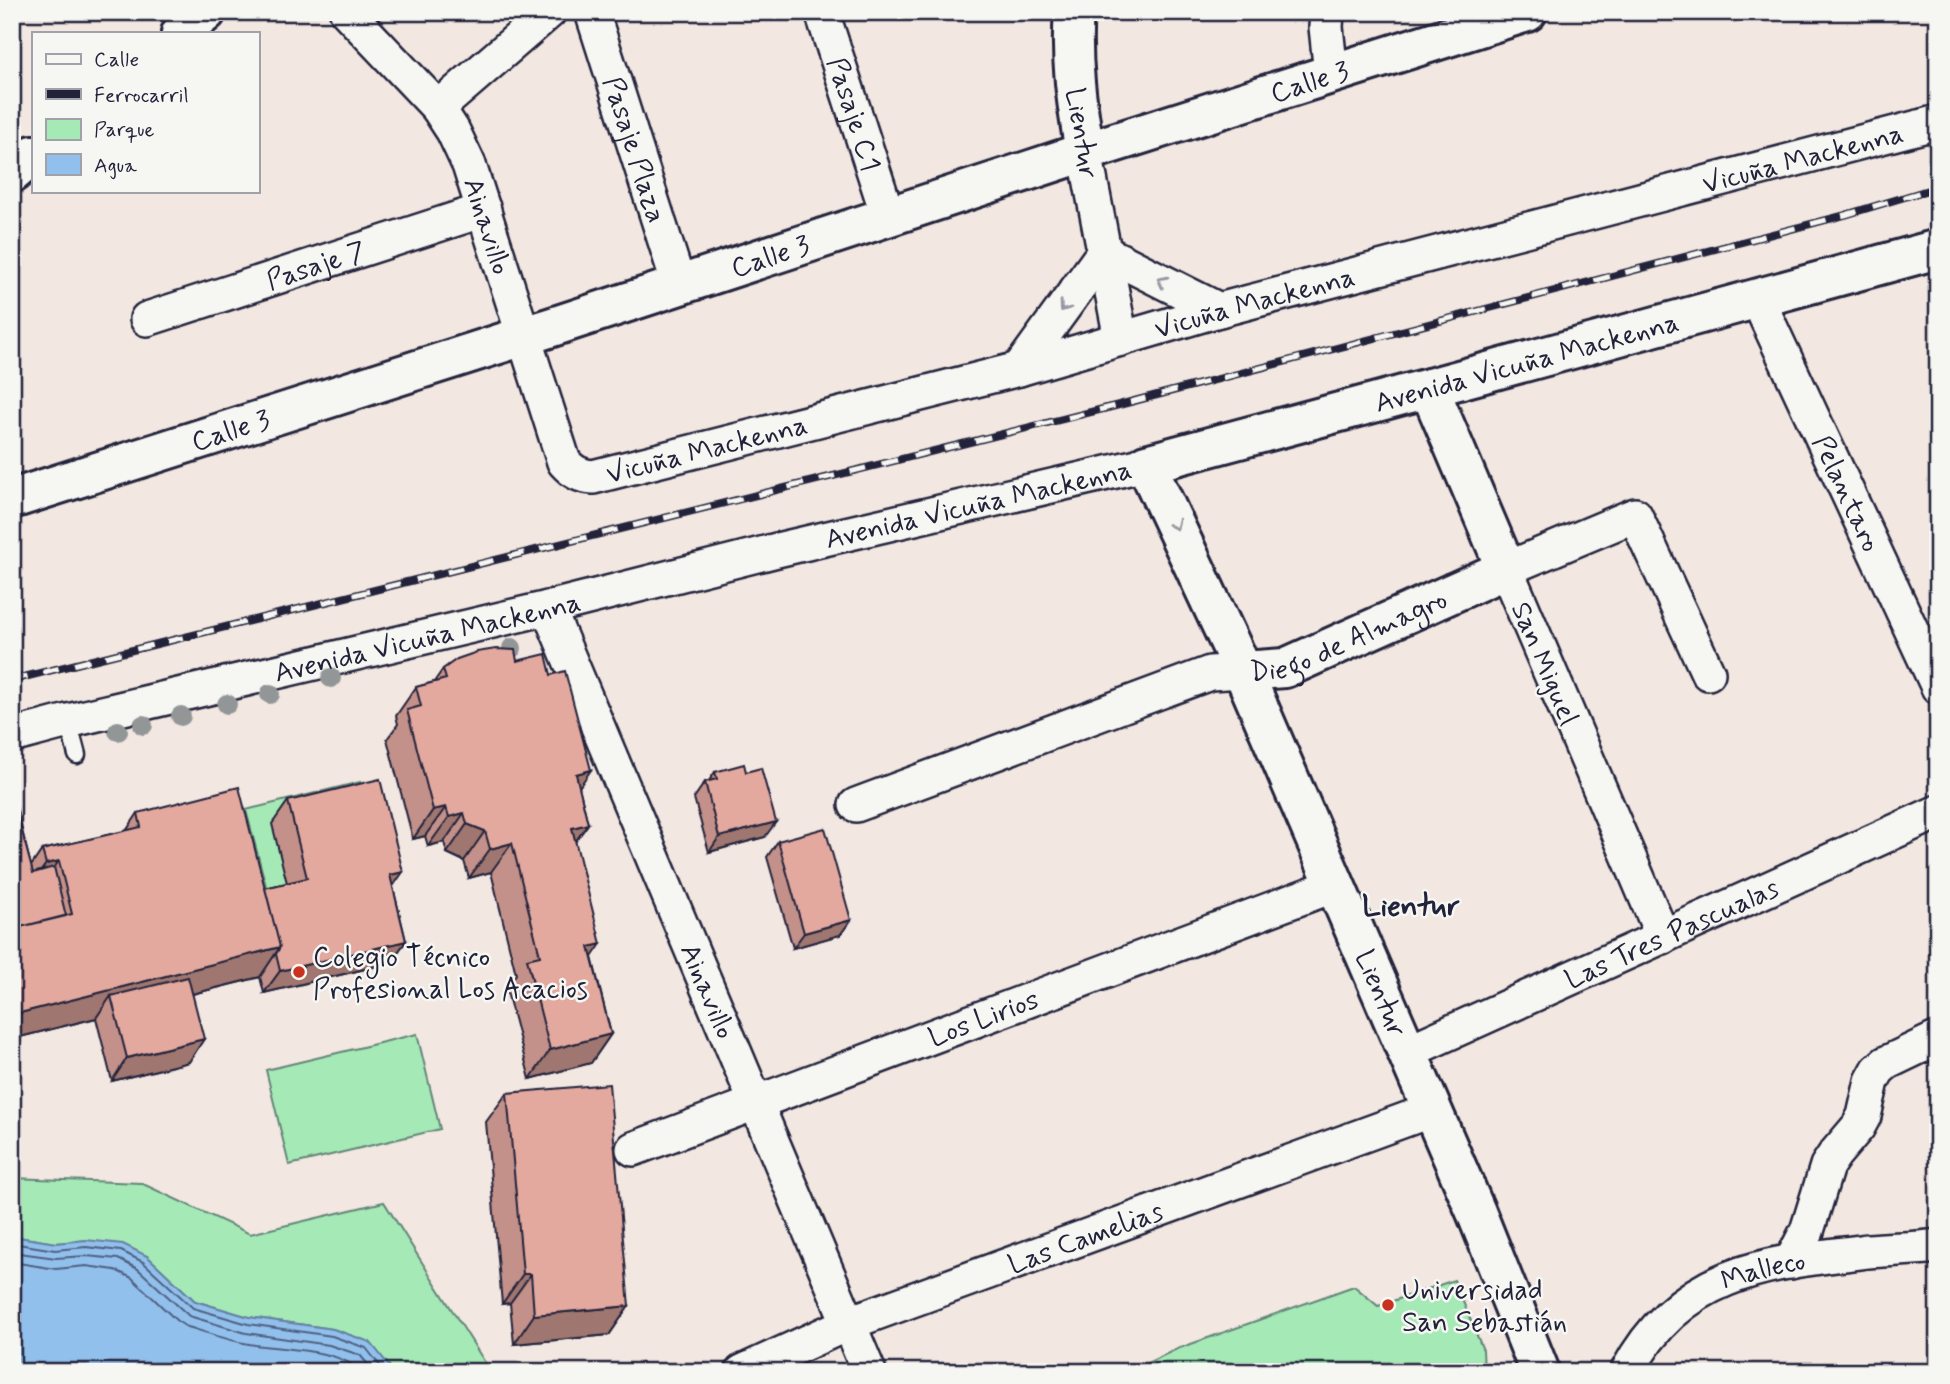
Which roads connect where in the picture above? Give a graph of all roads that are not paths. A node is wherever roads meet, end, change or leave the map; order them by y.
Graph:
1 (206, 12) edge
2 (347, 12) edge
3 (549, 12) edge
4 (592, 12) edge
5 (822, 12) edge
6 (1074, 12) edge
7 (1326, 12) edge
8 (1527, 12) edge
9 (182, 32) edge
10 (1331, 74) junction
11 (438, 108) junction
12 (1938, 121) edge
13 (1085, 152) junction
14 (32, 156) edge
15 (12, 173) edge
16 (484, 211) junction
17 (888, 216) junction
18 (1938, 248) edge
19 (1104, 252) junction
20 (679, 285) junction
21 (1757, 298) junction
22 (1219, 310) junction
23 (147, 319) dead end
24 (524, 337) junction
25 (1121, 339) junction
26 (1019, 369) junction
27 (1429, 388) junction
28 (1146, 464) junction
29 (572, 471) joint
30 (12, 499) edge
31 (1506, 569) junction
32 (548, 608) junction
33 (1243, 671) junction
34 (1707, 673) dead end
35 (1938, 687) edge
36 (68, 721) junction
37 (12, 736) edge
38 (76, 755) dead end
39 (856, 805) dead end
40 (1938, 812) edge
41 (1335, 884) junction
42 (1663, 937) junction
43 (1938, 1038) edge
44 (1407, 1052) junction
45 (756, 1102) junction
46 (1432, 1110) junction
47 (633, 1149) dead end
48 (1938, 1246) edge
49 (1791, 1262) junction
50 (849, 1323) junction
51 (742, 1372) edge
52 (869, 1372) edge
53 (1540, 1372) edge
54 (1627, 1372) edge

1 - 9 street
2 - 11 street, Ainavillo
3 - 11 street
4 - 20 street, Pasaje Plaza
5 - 17 street, Pasaje C1
6 - 13 street, Lientur
7 - 10 street
8 - 10 street, Calle 3
10 - 13 street, Calle 3
11 - 16 street, Ainavillo
12 - 22 street, Vicuña Mackenna
13 - 17 street, Calle 3
13 - 19 street, Lientur
14 - 15 street
16 - 23 street, Pasaje 7
16 - 24 street, Ainavillo
17 - 20 street, Calle 3
18 - 21 street, Avenida Vicuña Mackenna
22 -> 19 street
19 - 25 street, Lientur
19 -> 26 street
20 - 24 street, Calle 3
21 - 27 street, Avenida Vicuña Mackenna
21 - 35 street, Pelantaro
22 - 25 street, Vicuña Mackenna
24 - 29 street, Ainavillo
24 - 30 street, Calle 3
25 - 26 street, Vicuña Mackenna
26 - 29 street, Vicuña Mackenna
27 - 28 street, Avenida Vicuña Mackenna
27 - 31 street, San Miguel
28 - 32 street, Avenida Vicuña Mackenna
28 -> 33 street, Lientur
31 - 33 street, Diego de Almagro
31 - 34 street, Diego de Almagro
31 - 42 street, San Miguel
32 - 36 street, Avenida Vicuña Mackenna
32 - 45 street, Ainavillo
33 - 39 street, Diego de Almagro
33 - 41 street, Lientur
36 - 37 street, Avenida Vicuña Mackenna
36 - 38 lane
40 - 42 street, Las Tres Pascualas
41 - 44 street, Lientur
41 - 45 street, Los Lirios
42 - 44 street, Las Tres Pascualas
43 - 49 street
44 - 46 street, Lientur
45 - 47 street, Los Lirios
45 - 50 street, Ainavillo
46 - 50 street, Las Camelias
46 - 53 street, Lientur
48 - 49 street, Malleco
49 - 54 street, Malleco
50 - 51 street, Las Camelias
50 - 52 street, Ainavillo

